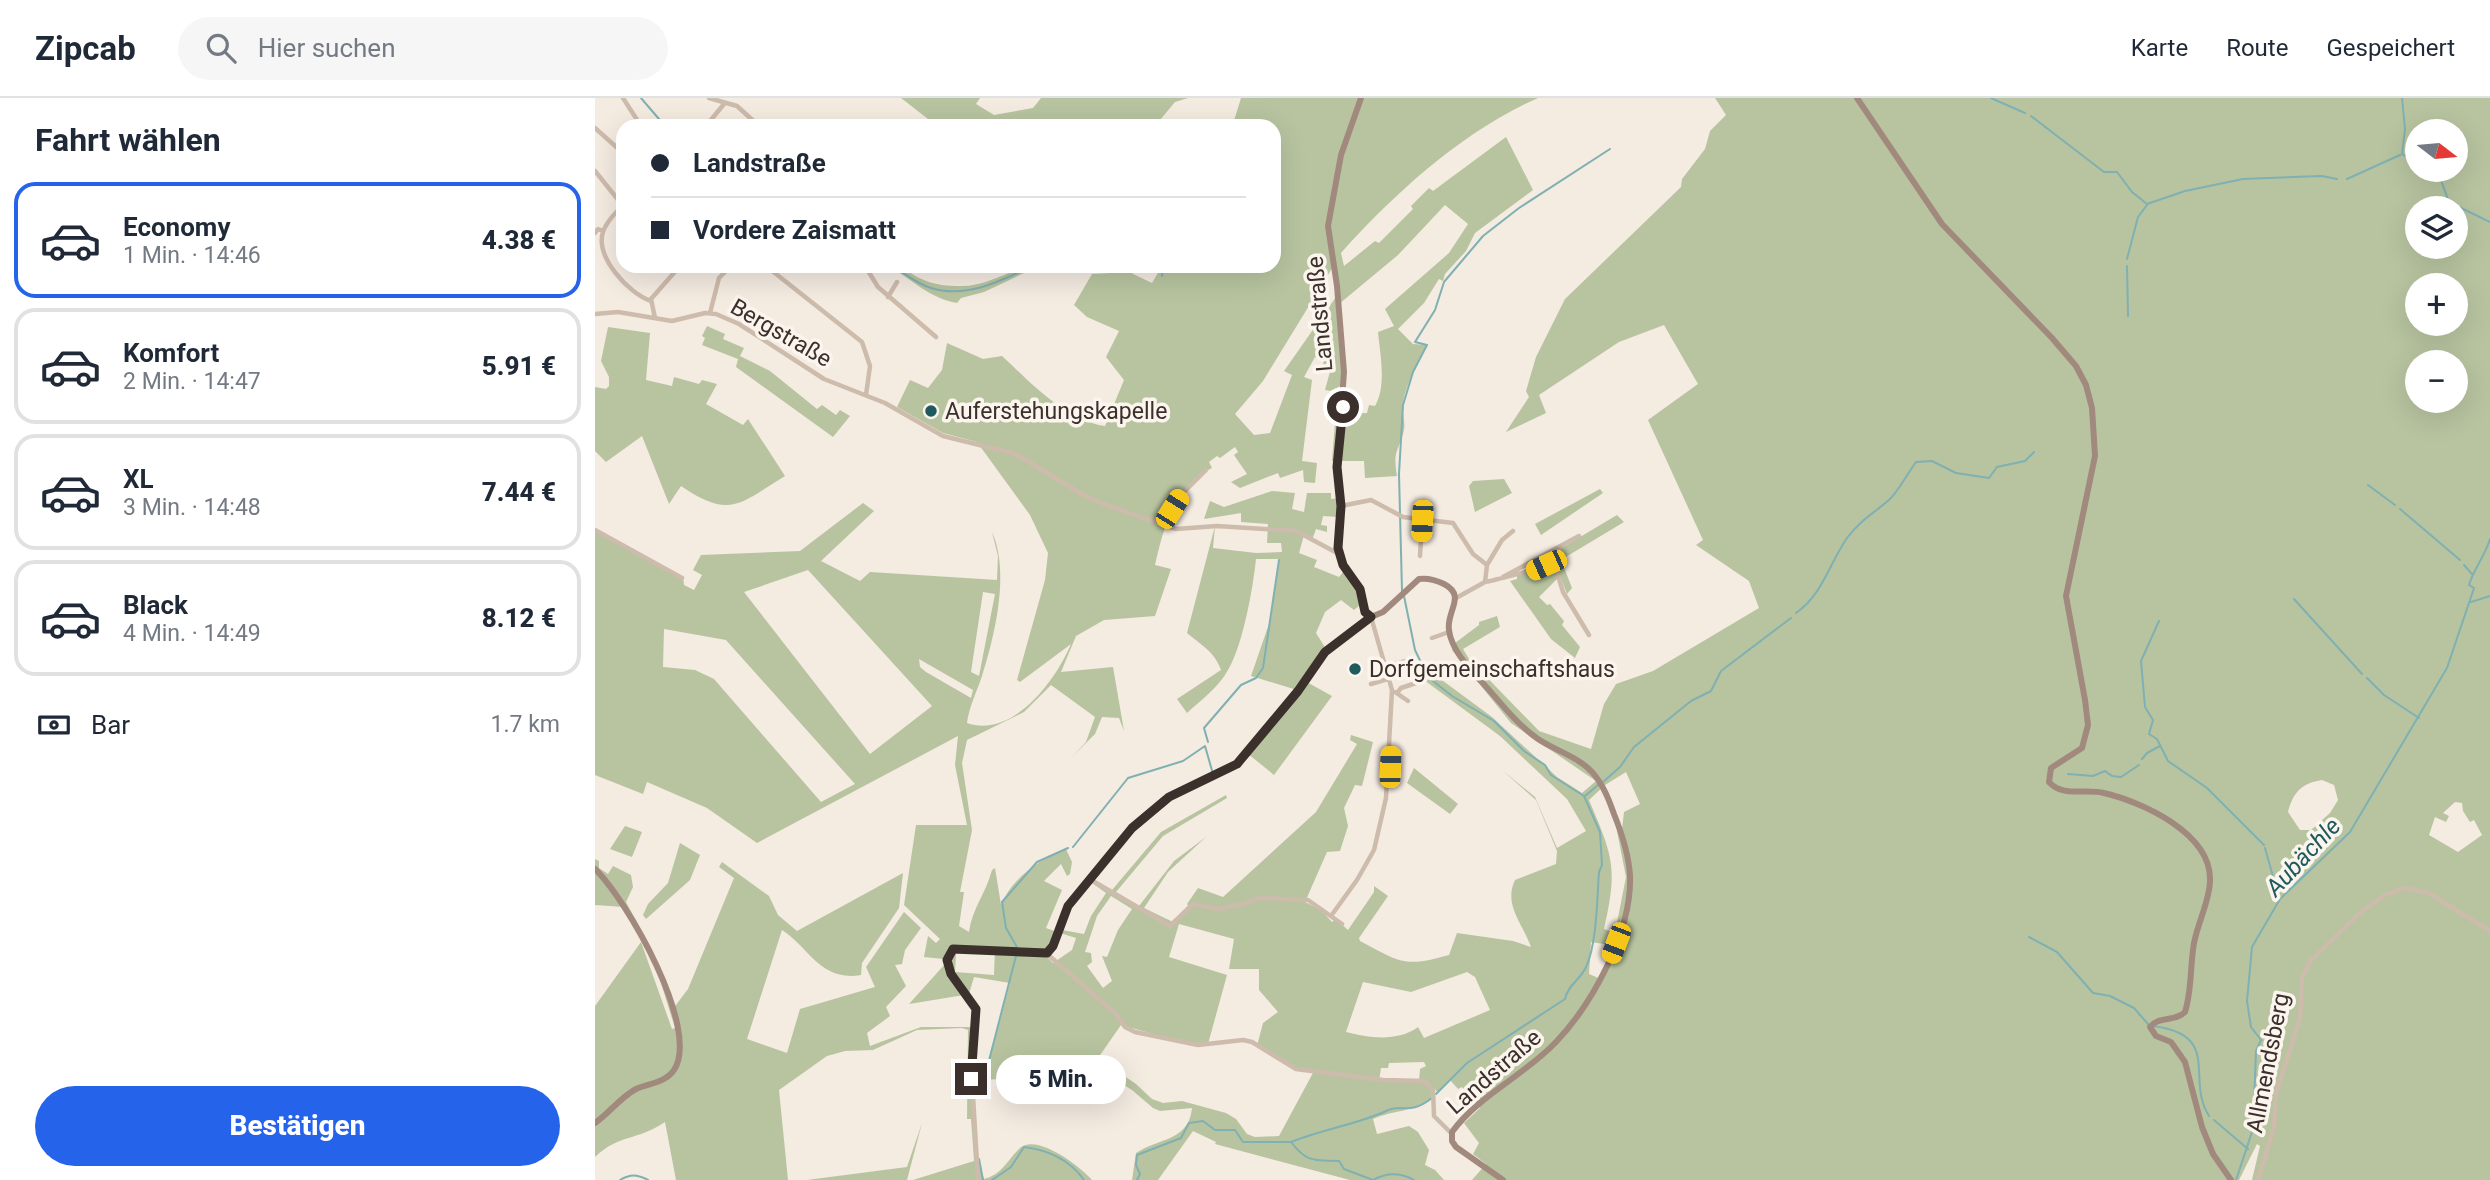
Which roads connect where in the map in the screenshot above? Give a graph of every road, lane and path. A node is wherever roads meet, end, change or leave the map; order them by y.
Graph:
1 (623, 98) edge
2 (709, 98) edge
3 (741, 98) edge
4 (1361, 98) edge
5 (1857, 98) edge
6 (721, 103) junction
7 (737, 106) junction
8 (636, 119) edge
9 (711, 119) edge
10 (751, 119) edge
11 (595, 128) edge
12 (616, 147) edge
13 (595, 171) edge
14 (616, 196) edge
15 (616, 212) edge
16 (598, 230) edge
17 (616, 271) edge
18 (617, 273) edge
19 (674, 273) edge
20 (724, 273) edge
21 (776, 273) edge
22 (869, 273) edge
23 (897, 282) dead end
24 (888, 297) junction
25 (651, 301) junction
26 (710, 313) junction
27 (595, 314) edge
28 (655, 318) junction
29 (936, 337) dead end
30 (866, 395) junction
31 (1206, 470) dead end
32 (1341, 506) junction
33 (1422, 521) junction
34 (1163, 526) junction
35 (595, 530) edge
36 (1513, 531) dead end
37 (1579, 536) dead end
38 (1339, 554) junction
39 (1420, 556) dead end
40 (1487, 565) junction
41 (683, 578) dead end
42 (1501, 580) junction
43 (1485, 582) junction
44 (1456, 598) junction
45 (1371, 617) junction
46 (1449, 632) junction
47 (1589, 635) dead end
48 (1432, 638) dead end
49 (1405, 661) dead end
50 (1387, 666) junction
51 (1391, 678) junction
52 (1416, 683) dead end
53 (1371, 684) dead end
54 (1395, 691) junction
55 (1408, 701) dead end
56 (595, 869) edge
57 (1091, 880) junction
58 (1331, 916) junction
59 (1342, 924) dead end
60 (2490, 931) edge
61 (1047, 953) junction
62 (595, 1123) edge
63 (1451, 1134) junction
64 (978, 1180) edge
65 (1503, 1180) edge
66 (2231, 1180) edge
67 (2258, 1180) edge

1 - 8 street
2 - 6 street
3 - 7 street
4 - 32 street, Landstraße
5 - 66 street
6 - 7 street
6 - 9 street
7 - 10 street
11 - 12 street
13 - 14 street
15 - 16 street
16 - 17 street
18 - 25 street
19 - 25 street
20 - 26 street
21 - 30 street
22 - 24 street
23 - 24 street
24 - 29 street
25 - 28 street
26 - 28 street, Bergstraße
26 - 30 street, Bergstraße
27 - 28 street, Bergstraße
30 - 34 street, Bergstraße
31 - 34 street
32 - 33 street
32 - 38 street, Landstraße
33 - 39 street
33 - 40 street
34 - 38 street, Bergstraße
35 - 41 street
36 - 40 street
37 - 42 street
38 - 45 street
40 - 43 street
42 - 43 street
42 - 47 street
43 - 44 street
44 - 45 street
44 - 46 street
45 - 50 street
45 - 57 street
46 - 48 street
46 - 63 street, Landstraße
49 - 50 street
50 - 51 street
51 - 53 street
51 - 54 street
52 - 54 street
54 - 55 street
54 - 58 street
56 - 62 street
57 - 58 street
57 - 61 street
58 - 59 street
60 - 67 street, Allmendsberg
61 - 63 street
61 - 64 street
63 - 65 street

